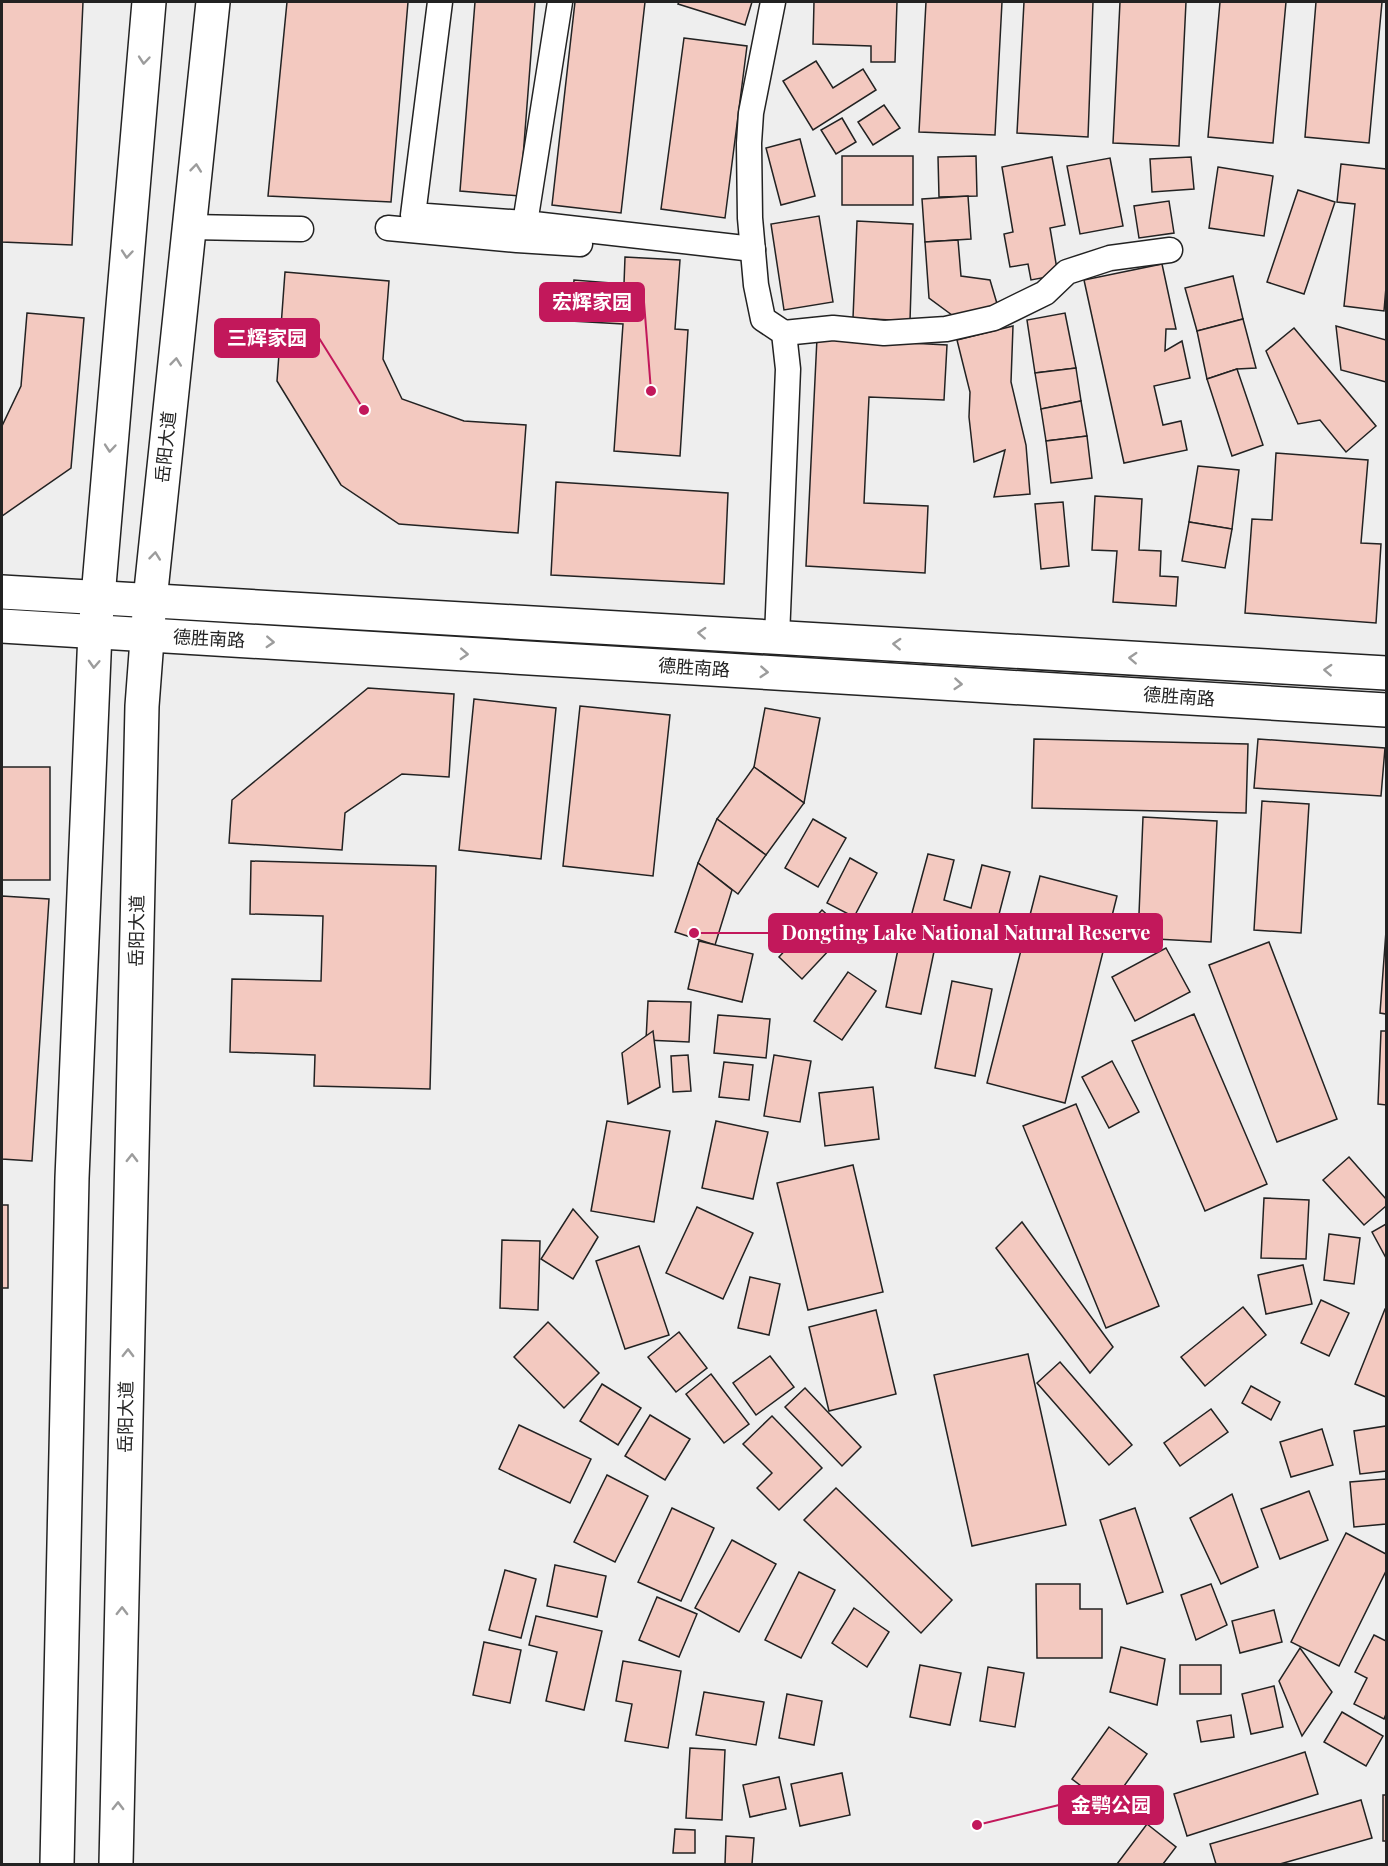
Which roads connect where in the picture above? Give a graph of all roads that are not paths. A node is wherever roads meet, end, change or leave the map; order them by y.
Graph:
1 (149, 2) edge
2 (213, 2) edge
3 (440, 2) edge
4 (560, 2) edge
5 (773, 2) edge
6 (525, 223) junction
7 (190, 227) junction
8 (387, 228) dead end
9 (301, 229) dead end
10 (753, 249) junction
11 (1170, 250) dead end
12 (784, 333) junction
13 (2, 592) edge
14 (98, 597) junction
15 (150, 600) junction
16 (2, 626) edge
17 (95, 632) junction
18 (148, 635) junction
19 (777, 637) junction
20 (1386, 673) edge
21 (1386, 710) edge
22 (57, 1864) edge
23 (116, 1864) edge

1 -> 14 main road
7 -> 2 main road, 岳阳大道
3 - 6 street
4 - 6 street
5 - 10 street
6 - 10 street
7 - 9 street
15 -> 7 main road, 岳阳大道
8 - 10 street
10 - 12 street
11 - 12 street
12 - 19 street
13 - 14 main road, 德胜南路
14 - 15 main road, 德胜南路
14 - 17 main road
15 - 18 main road, 岳阳大道
19 -> 15 main road, 德胜南路
16 - 17 main road, 德胜南路
17 - 18 main road, 德胜南路
17 -> 22 main road
18 -> 21 main road, 德胜南路
23 -> 18 main road, 岳阳大道
20 -> 19 main road, 德胜南路

